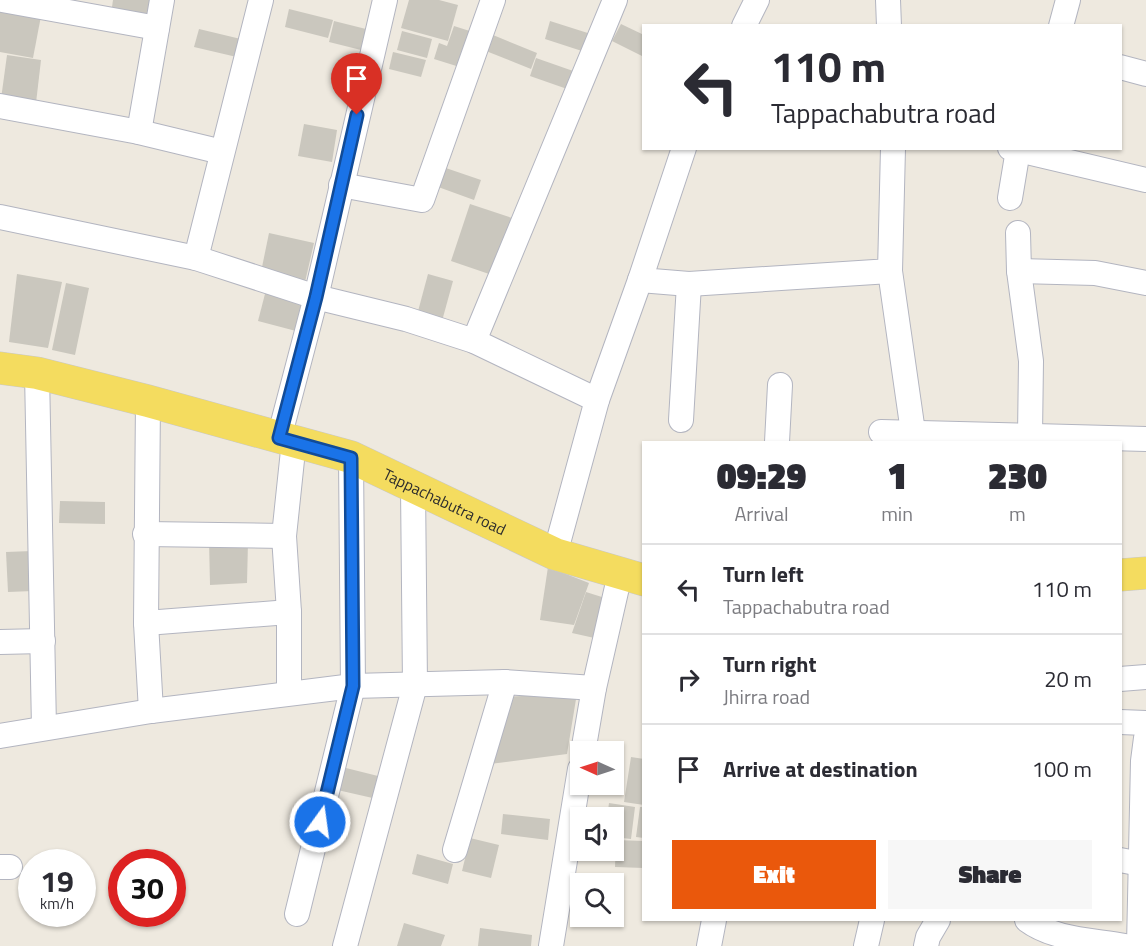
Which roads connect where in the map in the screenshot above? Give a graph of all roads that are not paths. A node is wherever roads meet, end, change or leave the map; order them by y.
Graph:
1 (2, 0) edge
2 (162, 0) edge
3 (261, 0) edge
4 (384, 0) edge
5 (493, 0) edge
6 (615, 0) edge
7 (757, 0) edge
8 (888, 0) edge
9 (1068, 0) edge
10 (745, 24) edge
11 (889, 24) edge
12 (1062, 24) edge
13 (157, 28) junction
14 (1122, 68) edge
15 (1146, 74) edge
16 (0, 106) edge
17 (139, 132) junction
18 (683, 150) edge
19 (893, 150) edge
20 (1022, 150) edge
21 (222, 152) junction
22 (1146, 180) edge
23 (341, 184) junction
24 (1010, 198) dead end
25 (0, 217) edge
26 (1018, 233) dead end
27 (196, 258) junction
28 (890, 271) junction
29 (1019, 271) junction
30 (640, 280) junction
31 (1146, 283) edge
32 (689, 284) junction
33 (316, 297) junction
34 (474, 341) junction
35 (0, 368) edge
36 (37, 373) junction
37 (780, 385) dead end
38 (597, 400) junction
39 (148, 401) junction
40 (681, 420) dead end
41 (881, 432) dead end
42 (913, 432) junction
43 (1030, 435) junction
44 (286, 439) junction
45 (1002, 439) edge
46 (1146, 439) edge
47 (777, 441) edge
48 (351, 458) junction
49 (413, 488) junction
50 (146, 534) junction
51 (284, 536) junction
52 (555, 554) junction
53 (1146, 573) edge
54 (1122, 575) edge
55 (632, 577) edge
56 (289, 612) junction
57 (146, 622) junction
58 (43, 641) junction
59 (0, 642) edge
60 (1146, 677) edge
61 (1122, 679) edge
62 (505, 682) junction
63 (415, 685) junction
64 (353, 686) junction
65 (594, 688) junction
66 (289, 693) junction
67 (152, 711) junction
68 (1122, 722) edge
69 (1146, 723) edge
70 (44, 728) junction
71 (0, 736) edge
72 (1146, 738) edge
73 (585, 741) edge
74 (576, 795) edge
75 (455, 850) dead end
76 (1131, 862) edge
77 (297, 914) dead end
78 (714, 921) edge
79 (872, 921) edge
80 (937, 921) edge
81 (1028, 921) edge
82 (345, 946) edge
83 (551, 946) edge
84 (709, 946) edge
85 (866, 946) edge
86 (926, 946) edge
87 (1125, 946) edge
88 (1138, 946) edge

1 - 13 street
2 - 13 street
3 - 21 street
4 - 23 street
5 - 23 street
6 - 34 street
7 - 10 street
8 - 11 street
9 - 12 street
13 - 17 street
14 - 15 street
16 - 17 street
17 - 21 street
18 - 30 street
19 - 28 street
20 - 22 street
20 - 24 street
21 - 27 street
23 - 33 street
25 - 27 street
26 - 29 street
27 - 33 street
28 - 32 street
28 - 42 street
29 - 31 street
29 - 43 street
30 - 32 street
30 - 38 street
32 - 40 street
33 - 34 street
33 - 44 street
34 - 38 street
35 - 36 main road, Tappachabutra road
36 - 39 main road, Tappachabutra road
36 - 58 street
37 - 47 street
38 - 52 street
39 - 44 main road, Tappachabutra road
39 - 50 street
41 - 42 street
42 - 45 street
43 - 45 street
43 - 46 street
44 - 48 main road, Tappachabutra road
44 - 51 street
48 - 49 main road, Tappachabutra road
48 - 64 street
49 - 52 main road, Tappachabutra road
49 - 63 street
50 - 51 street
50 - 57 street
51 - 56 street
52 - 55 main road, Tappachabutra road
53 - 54 main road
55 - 65 street
56 - 57 street
56 - 66 street
57 - 67 street
58 - 59 street
58 - 70 street
60 - 61 street
62 - 63 street
62 - 65 street
62 - 75 street
63 - 64 street
63 - 82 street
64 - 66 street
64 - 77 street
65 - 73 street
66 - 67 street
67 - 70 street
68 - 69 street
70 - 71 street
72 - 76 street
74 - 83 street
76 - 88 street
78 - 84 street
79 - 85 street
80 - 86 street
81 - 87 street

